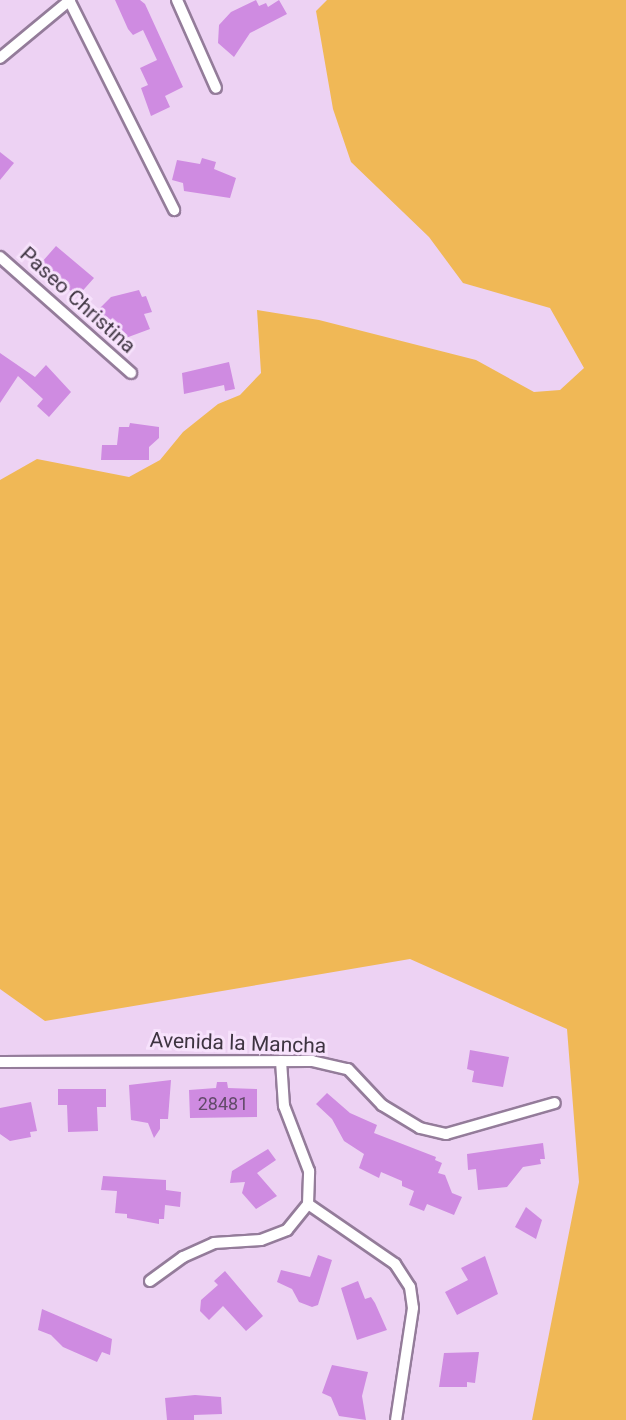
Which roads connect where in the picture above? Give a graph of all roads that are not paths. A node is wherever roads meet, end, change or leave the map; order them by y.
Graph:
1 (70, 0) edge
2 (178, 1) edge
3 (0, 58) edge
4 (216, 88) dead end
5 (174, 210) dead end
6 (0, 257) edge
7 (131, 373) dead end
8 (281, 1060) junction
9 (0, 1062) edge
10 (555, 1103) dead end
11 (308, 1204) junction
12 (150, 1281) dead end
13 (396, 1420) edge

1 - 3 street
1 - 5 street
2 - 4 street
6 - 7 street, Paseo Christina
8 - 9 street, Avenida la Mancha
8 - 10 street, Avenida la Mancha
8 - 11 street
11 - 12 street
11 - 13 street

